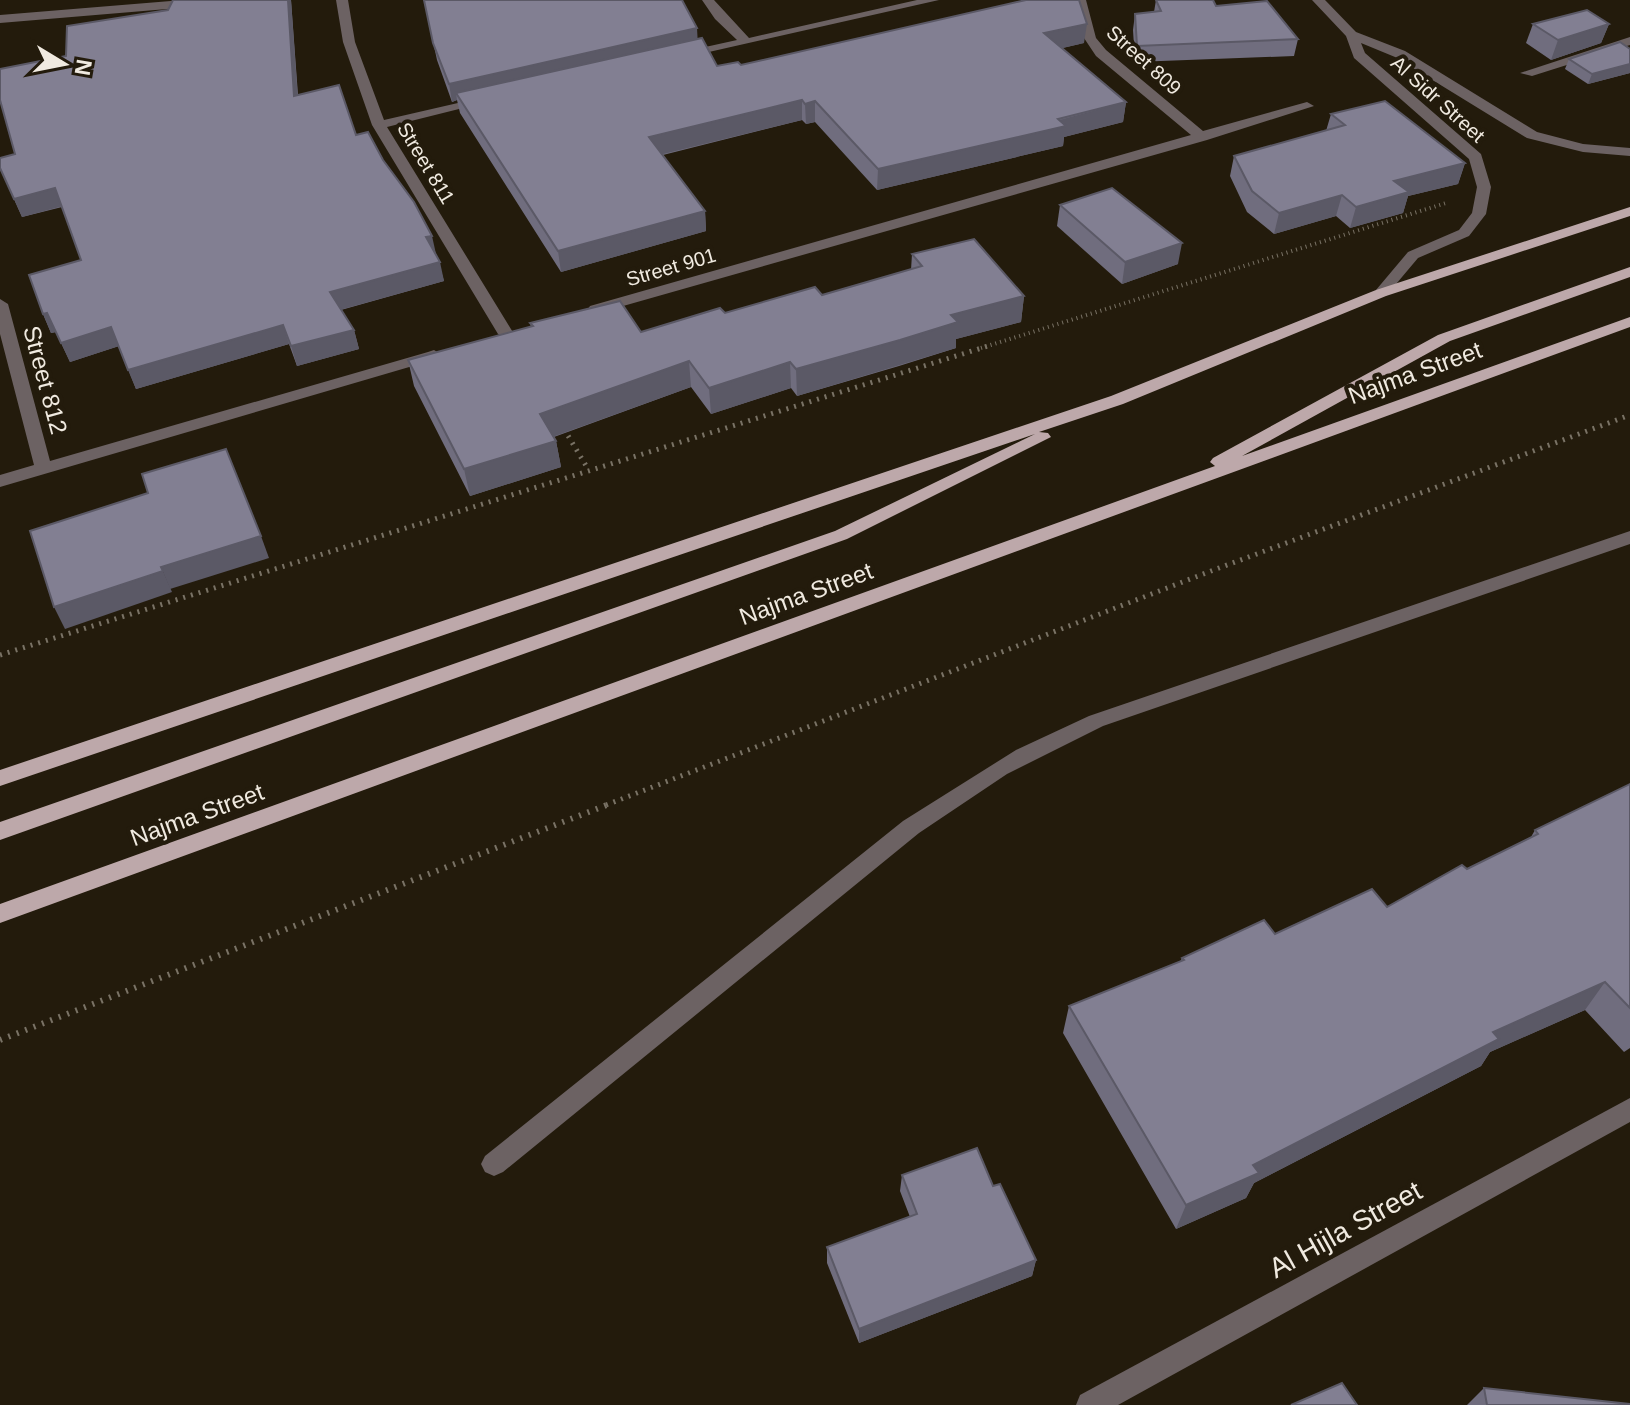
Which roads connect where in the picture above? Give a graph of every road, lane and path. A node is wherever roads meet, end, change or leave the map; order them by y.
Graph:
1 (227, 0) edge
2 (342, 0) edge
3 (708, 0) edge
4 (933, 0) edge
5 (1080, 0) edge
6 (1318, 0) edge
7 (113, 5) edge
8 (0, 19) edge
9 (1352, 35) junction
10 (1630, 41) edge
11 (746, 42) junction
12 (669, 59) edge
13 (1527, 73) dead end
14 (501, 97) edge
15 (1307, 106) dead end
16 (379, 125) junction
17 (1202, 137) junction
18 (1630, 152) edge
19 (1484, 187) junction
20 (1630, 211) edge
21 (1630, 272) edge
22 (1381, 293) junction
23 (0, 304) edge
24 (582, 313) edge
25 (1630, 322) edge
26 (506, 334) edge
27 (446, 352) edge
28 (1117, 400) junction
29 (1630, 415) edge
30 (564, 429) edge
31 (43, 468) junction
32 (588, 469) junction
33 (0, 481) edge
34 (1163, 493) junction
35 (1630, 537) edge
36 (0, 655) edge
37 (0, 778) edge
38 (0, 831) edge
39 (0, 914) edge
40 (0, 1040) edge
41 (1630, 1109) edge
42 (494, 1164) dead end
43 (1090, 1405) edge

1 - 7 street
2 - 16 street, Street 811
3 - 11 street
4 - 11 street
5 - 17 street, Street 809
6 - 9 street, Al Sidr Street
7 - 8 street
9 - 18 street, Al Sidr Street
9 - 19 street, Al Sidr Street
10 - 13 street
11 - 12 street
14 - 16 street
15 - 17 street, Street 901
16 - 26 street, Street 811
17 - 24 street, Street 901
19 - 22 street
19 - 32 path
20 - 22 main road
21 - 34 main road
22 - 28 main road
23 - 31 street, Street 812
25 - 34 main road, Najma Street
27 - 31 street
28 - 37 main road
28 - 38 main road
29 - 40 path
30 - 32 path
31 - 33 street
32 - 36 path
34 - 39 main road, Najma Street
35 - 42 street
41 - 43 street, Al Hijla Street

